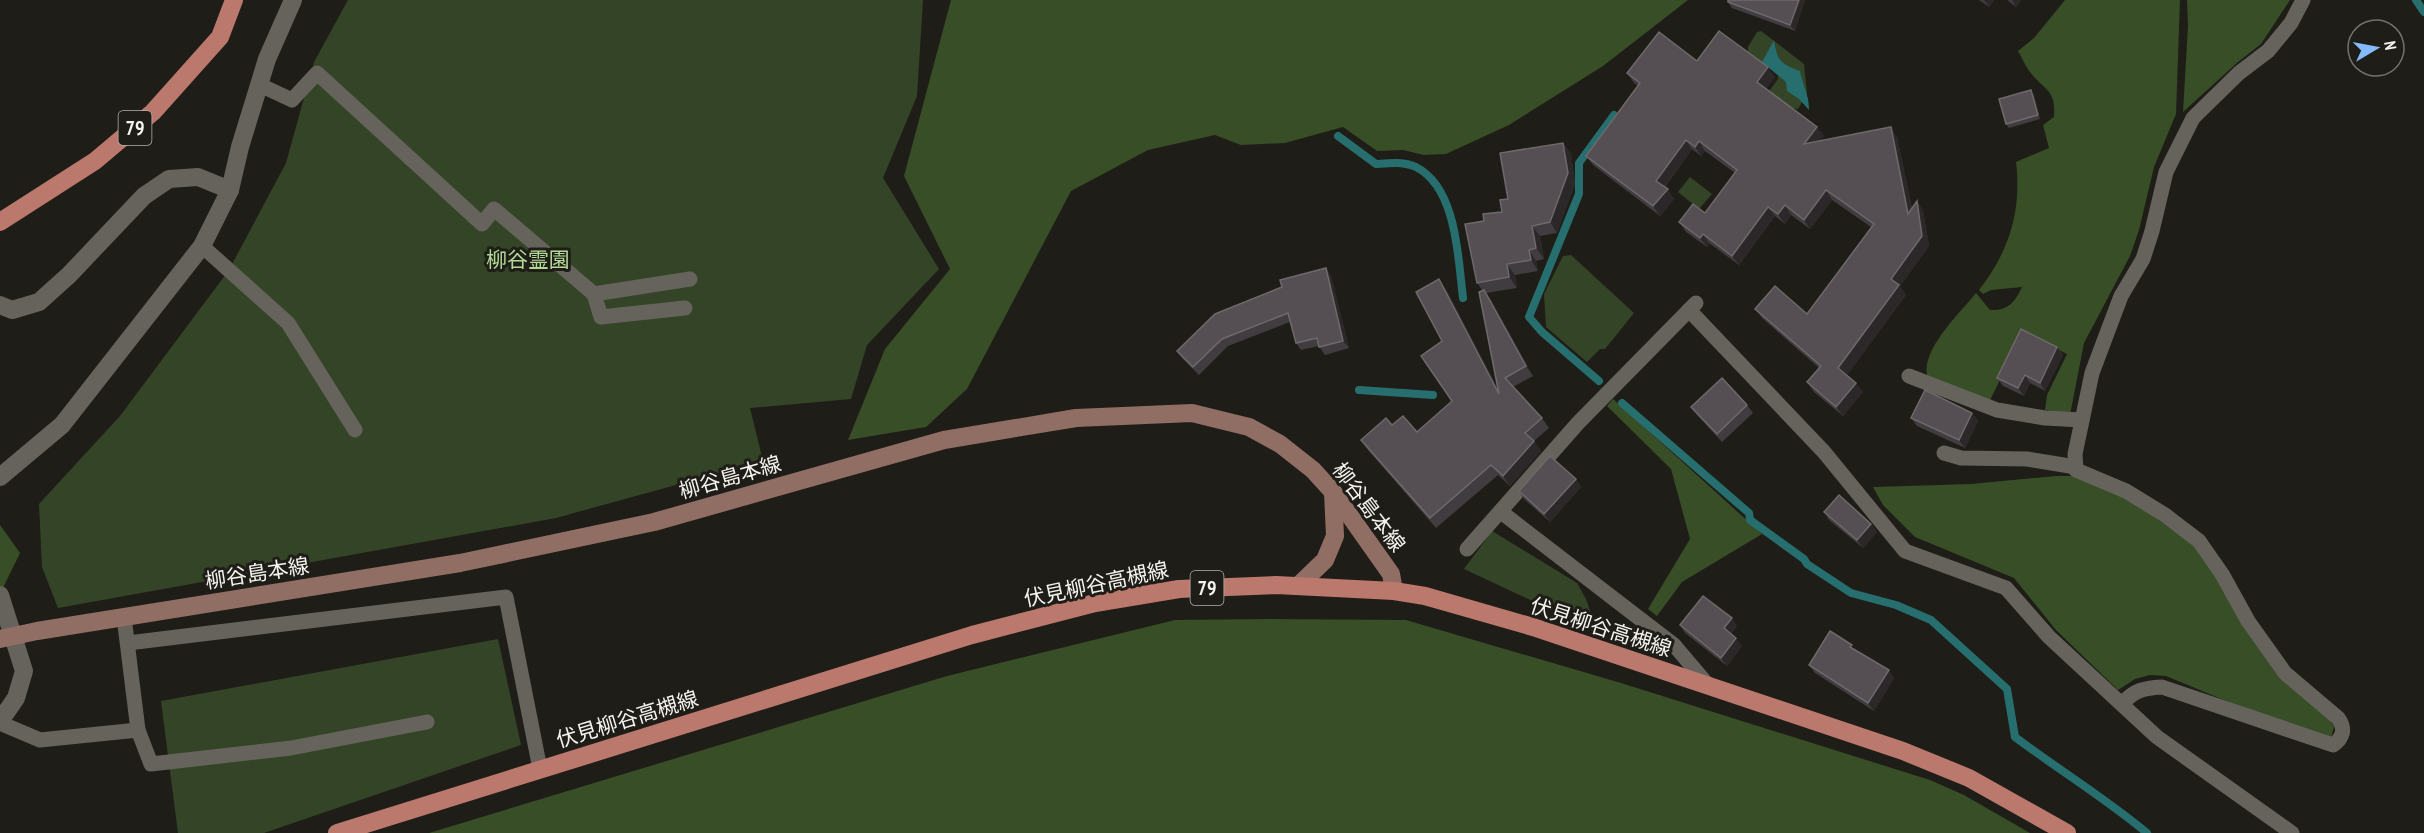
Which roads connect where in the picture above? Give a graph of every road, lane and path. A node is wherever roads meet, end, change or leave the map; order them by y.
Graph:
1 (234, 0) edge
2 (293, 0) edge
3 (2303, 0) edge
4 (260, 85) junction
5 (230, 189) junction
6 (0, 222) edge
7 (202, 246) junction
8 (690, 279) dead end
9 (594, 294) junction
10 (0, 304) edge
11 (685, 308) dead end
12 (1910, 376) dead end
13 (2082, 420) junction
14 (355, 430) dead end
15 (1944, 453) dead end
16 (2076, 468) junction
17 (0, 477) edge
18 (1334, 492) junction
19 (1505, 515) dead end
20 (1467, 549) dead end
21 (1298, 586) junction
22 (1394, 591) junction
23 (0, 595) edge
24 (124, 617) junction
25 (6, 638) edge
26 (128, 643) junction
27 (1708, 685) junction
28 (2122, 704) junction
29 (0, 722) edge
30 (427, 722) dead end
31 (138, 730) junction
32 (540, 769) junction
33 (337, 833) edge
34 (2067, 833) edge
35 (2292, 833) edge

1 - 6 main road, 79
2 - 4 street
3 - 13 lane
4 - 5 street
4 - 9 lane
5 - 7 street
5 - 10 street
7 - 14 lane
7 - 17 street
8 - 9 lane
9 - 11 lane
12 - 13 lane
13 - 16 lane
15 - 16 lane
16 - 28 lane
18 - 21 main road
18 - 22 main road, 柳谷島本線
18 - 24 main road, 柳谷島本線
19 - 27 lane
20 - 28 lane
21 - 22 main road, 伏見柳谷高槻線 / 79
21 - 32 main road, 伏見柳谷高槻線 / 79
22 - 27 main road, 伏見柳谷高槻線 / 79
23 - 25 street
24 - 25 main road, 柳谷島本線
24 - 26 lane
25 - 29 street
26 - 31 lane
26 - 32 lane
27 - 34 main road, 伏見柳谷高槻線 / 79
28 - 35 lane
29 - 31 lane
30 - 31 lane
32 - 33 main road, 伏見柳谷高槻線 / 79

